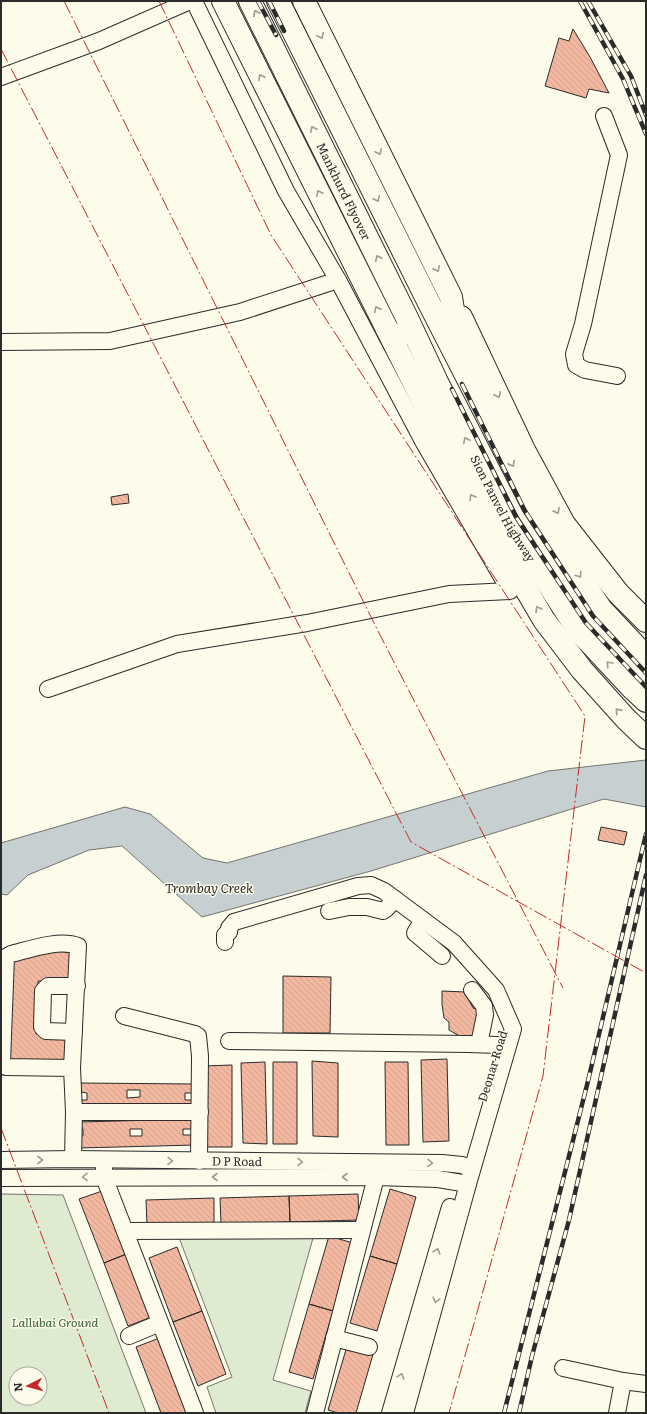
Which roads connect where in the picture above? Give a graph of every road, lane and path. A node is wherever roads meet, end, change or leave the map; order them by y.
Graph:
1 (190, 1) edge
2 (194, 1) edge
3 (223, 1) edge
4 (250, 1) edge
5 (278, 1) edge
6 (304, 1) edge
7 (1, 77) edge
8 (604, 116) dead end
9 (338, 280) junction
10 (451, 297) junction
11 (1, 342) edge
12 (462, 368) junction
13 (617, 376) dead end
14 (428, 387) junction
15 (646, 622) edge
16 (646, 657) edge
17 (48, 689) dead end
18 (646, 701) edge
19 (646, 738) edge
20 (395, 899) junction
21 (329, 911) dead end
22 (415, 926) junction
23 (225, 942) dead end
24 (442, 956) dead end
25 (77, 986) junction
26 (472, 990) dead end
27 (124, 1016) dead end
28 (74, 1032) junction
29 (230, 1041) dead end
30 (479, 1044) junction
31 (502, 1046) junction
32 (72, 1068) junction
33 (74, 1112) junction
34 (200, 1112) junction
35 (1, 1160) edge
36 (73, 1160) junction
37 (104, 1160) junction
38 (200, 1161) junction
39 (465, 1175) junction
40 (104, 1177) junction
41 (376, 1177) junction
42 (1, 1178) edge
43 (125, 1230) junction
44 (361, 1230) junction
45 (160, 1323) junction
46 (129, 1336) dead end
47 (334, 1338) junction
48 (369, 1347) dead end
49 (563, 1368) dead end
50 (623, 1381) junction
51 (646, 1384) edge
52 (194, 1413) edge
53 (315, 1413) edge
54 (390, 1413) edge
55 (405, 1413) edge
56 (617, 1413) edge

1 - 7 street
2 - 9 street
14 -> 3 highway
14 -> 4 highway, Mankhurd Flyover
5 -> 12 highway
6 -> 10 highway
8 - 13 street
9 - 11 street
9 - 17 street
10 - 12 highway
10 -> 15 highway
12 -> 16 highway
18 -> 14 highway, Sion Panvel Highway
19 -> 14 highway
20 - 21 street
20 - 22 street
20 - 23 street
22 - 24 street
22 - 31 street, Deonar Road
25 - 28 street
25 - 28 street
25 - 32 street
26 - 30 street
27 - 34 street
28 - 32 street
29 - 30 street
30 - 31 street
31 - 39 street, Deonar Road
32 - 33 street
33 - 34 street
33 - 36 street
34 - 38 street
35 -> 36 street, D P Road
36 - 37 street, D P Road
37 -> 38 street, D P Road
37 - 40 street
38 -> 39 street, D P Road
39 - 41 street, D P Road
54 -> 39 street, Deonar Road
39 -> 55 street, Deonar Road
41 -> 40 street, D P Road
40 -> 42 street, D P Road
40 - 43 street
41 - 44 street
43 - 44 street
43 - 45 street
44 - 47 street
45 - 46 street
45 - 52 street
47 - 48 street
47 - 53 street
49 - 50 street
50 - 51 street
50 - 56 street

